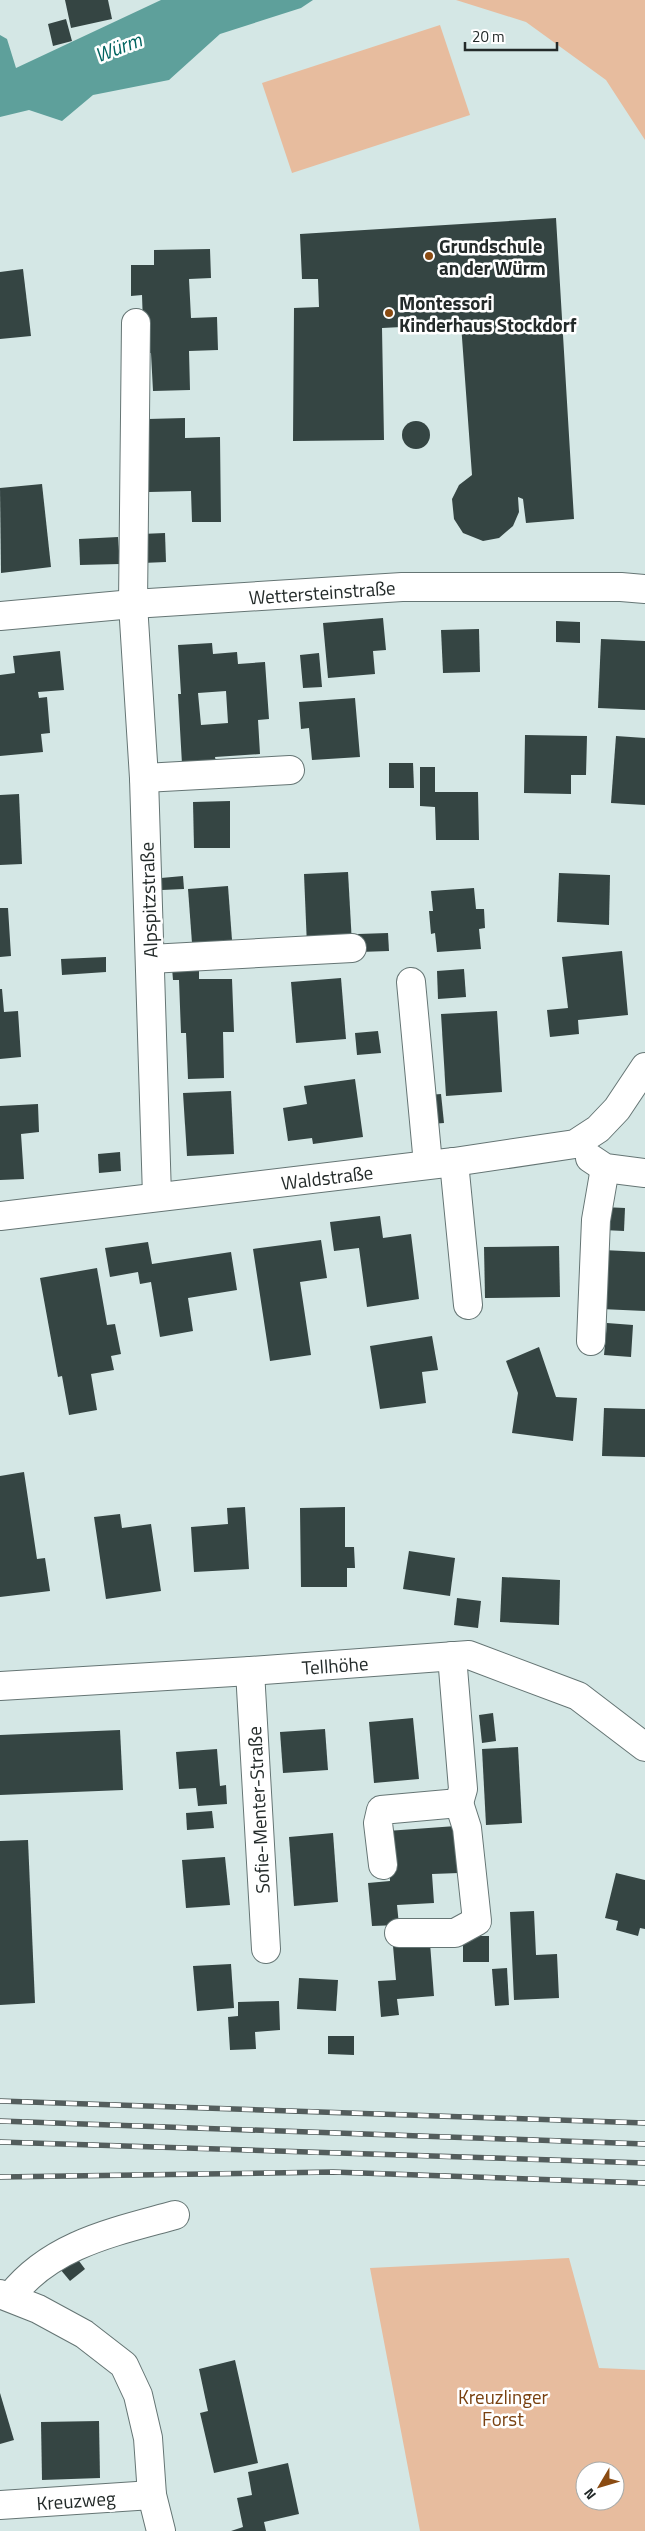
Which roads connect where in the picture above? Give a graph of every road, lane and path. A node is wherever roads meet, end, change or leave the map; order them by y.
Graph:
1 (136, 322) dead end
2 (645, 589) edge
3 (133, 604) junction
4 (0, 616) edge
5 (290, 770) dead end
6 (144, 778) junction
7 (352, 948) dead end
8 (150, 959) junction
9 (411, 982) dead end
10 (645, 1067) edge
11 (575, 1144) junction
12 (441, 1163) junction
13 (604, 1168) junction
14 (645, 1173) edge
15 (157, 1196) junction
16 (0, 1216) edge
17 (468, 1305) dead end
18 (591, 1341) dead end
19 (452, 1656) junction
20 (250, 1671) junction
21 (0, 1686) edge
22 (645, 1747) edge
23 (459, 1802) junction
24 (383, 1865) dead end
25 (399, 1933) dead end
26 (266, 1949) dead end
27 (175, 2215) dead end
28 (5, 2295) edge
29 (152, 2495) junction
30 (0, 2505) edge
31 (161, 2531) edge

1 - 3 street, Alpspitzstraße
2 - 3 street, Wettersteinstraße
3 - 4 street, Wettersteinstraße
3 - 6 street, Alpspitzstraße
5 - 6 street
6 - 8 street, Alpspitzstraße
7 - 8 street
8 - 15 street, Alpspitzstraße
9 - 12 street
10 - 11 street
11 - 12 street, Waldstraße
11 - 13 street
12 - 15 street, Waldstraße
12 - 17 street
13 - 14 street
13 - 18 street
15 - 16 street, Waldstraße
19 - 20 street, Tellhöhe
19 - 22 street, Tellhöhe
19 - 23 street
20 - 21 street, Tellhöhe
20 - 26 street, Sofie-Menter-Straße
23 - 24 street
23 - 25 street
27 - 28 street
28 - 29 street
29 - 30 street, Kreuzweg
29 - 31 street

